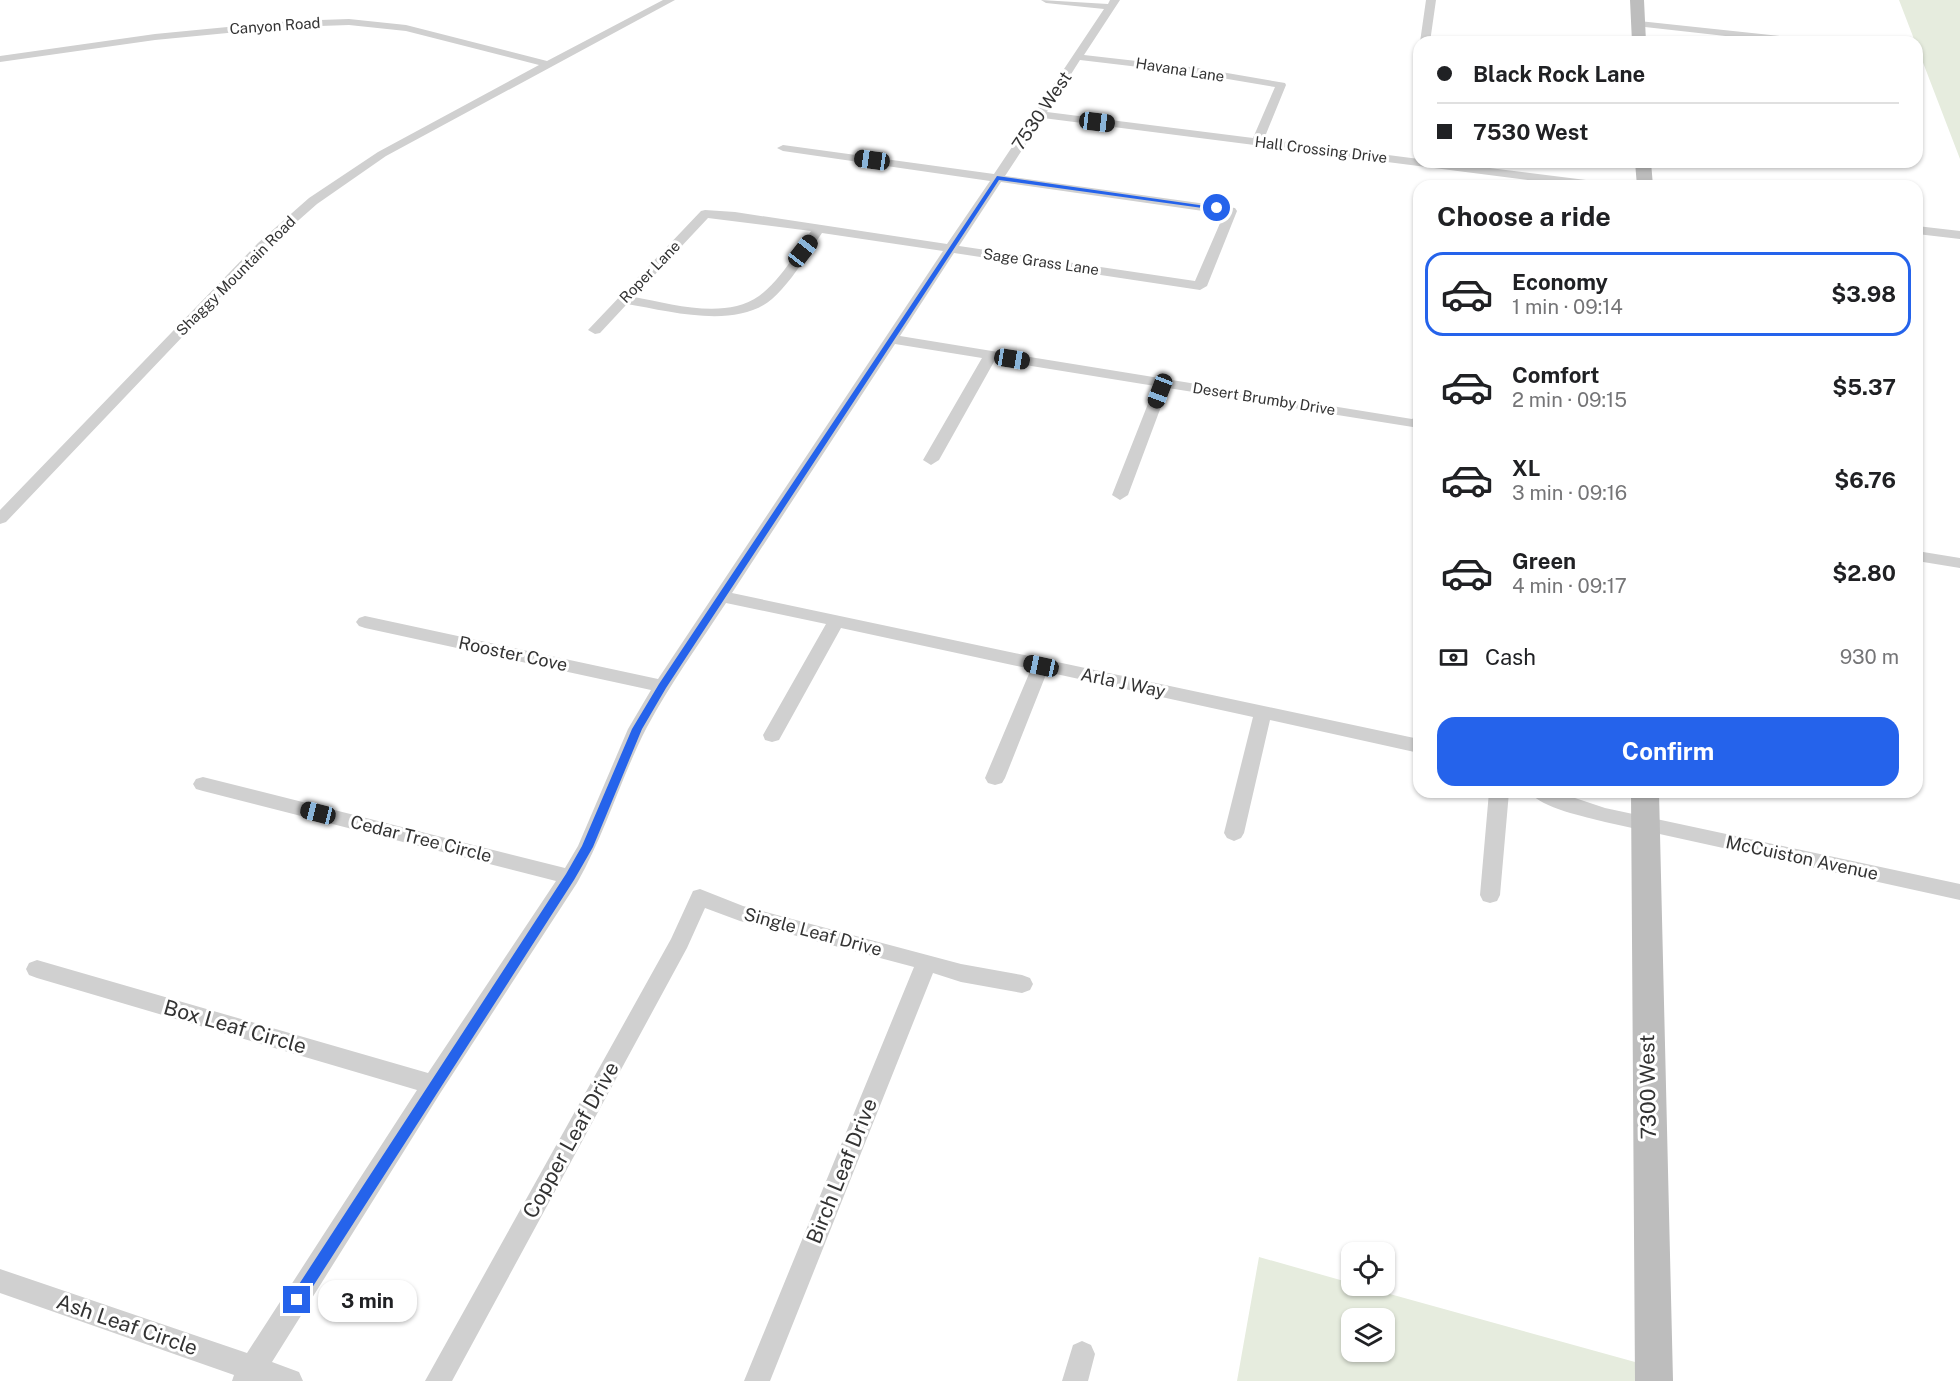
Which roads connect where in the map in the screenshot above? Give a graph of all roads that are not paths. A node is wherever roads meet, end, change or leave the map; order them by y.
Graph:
1 (670, 0) edge
2 (1046, 0) edge
3 (1431, 0) edge
4 (1637, 0) edge
5 (1112, 3) edge
6 (1639, 24) junction
7 (1426, 36) edge
8 (1639, 36) edge
9 (1711, 36) edge
10 (1078, 57) junction
11 (0, 59) edge
12 (547, 64) junction
13 (1039, 114) junction
14 (1257, 142) junction
15 (783, 148) dead end
16 (1413, 162) edge
17 (1461, 168) edge
18 (997, 178) junction
19 (1555, 180) edge
20 (705, 213) joint
21 (819, 229) junction
22 (1923, 231) edge
23 (1960, 235) edge
24 (951, 249) junction
25 (624, 299) junction
26 (595, 330) dead end
27 (892, 339) junction
28 (991, 355) junction
29 (1163, 383) junction
30 (1413, 423) edge
31 (931, 460) dead end
32 (1120, 495) dead end
33 (0, 519) edge
34 (1923, 557) edge
35 (1960, 563) edge
36 (722, 596) junction
37 (365, 622) dead end
38 (836, 622) junction
39 (1041, 666) junction
40 (662, 686) junction
41 (1263, 712) junction
42 (772, 735) dead end
43 (1413, 746) edge
44 (995, 777) dead end
45 (203, 784) dead end
46 (1499, 798) edge
47 (1552, 798) edge
48 (1645, 808) edge
49 (1234, 833) dead end
50 (570, 877) junction
51 (1960, 892) edge
52 (1490, 895) dead end
53 (700, 897) joint
54 (927, 962) junction
55 (37, 969) dead end
56 (1022, 984) dead end
57 (434, 1085) junction
58 (0, 1281) edge
59 (1082, 1354) dead end
60 (249, 1375) edge
61 (290, 1381) edge
62 (438, 1381) edge
63 (756, 1381) edge
64 (1075, 1381) edge
65 (1654, 1381) edge

1 - 12 street, Shaggy Mountain Road
2 - 5 street
3 - 7 street
4 - 6 street
5 - 10 street, 7530 West
6 - 8 street
6 - 9 street
10 - 13 street, 7530 West
10 - 14 street, Havana Lane
11 - 12 street, Canyon Road
12 - 33 street, Shaggy Mountain Road
13 - 14 street, Hall Crossing Drive
13 - 18 street, 7530 West
14 - 16 street, Hall Crossing Drive
15 - 18 street
17 - 19 street, Hall Crossing Drive
18 - 24 street, 7530 West
18 - 24 street, Sage Grass Lane
20 - 21 street, Sage Grass Lane
20 - 25 street, Roper Lane
21 - 24 street, Sage Grass Lane
21 - 25 street
22 - 23 street
24 - 27 street, 7530 West
25 - 26 street, Roper Lane
27 - 28 street, Desert Brumby Drive
27 - 36 street, 7530 West
28 - 29 street, Desert Brumby Drive
28 - 31 street
29 - 30 street, Desert Brumby Drive
29 - 32 street
34 - 35 street
36 - 38 street, Arla J Way
36 - 40 street, 7530 West
37 - 40 street, Rooster Cove
38 - 39 street, Arla J Way
38 - 42 street
39 - 41 street, Arla J Way
39 - 44 street
40 - 50 street, 7530 West
41 - 43 street, Arla J Way
41 - 49 street
45 - 50 street, Cedar Tree Circle
46 - 52 street
47 - 48 street
48 - 51 street, McCuiston Avenue
48 - 65 street, 7300 West
50 - 57 street, 7530 West
53 - 54 street, Single Leaf Drive
53 - 62 street, Copper Leaf Drive
54 - 56 street, Single Leaf Drive
54 - 63 street, Birch Leaf Drive
55 - 57 street, Box Leaf Circle
57 - 60 street, 7530 West
58 - 60 street, Ash Leaf Circle
59 - 64 street
60 - 61 street, Ash Leaf Circle

